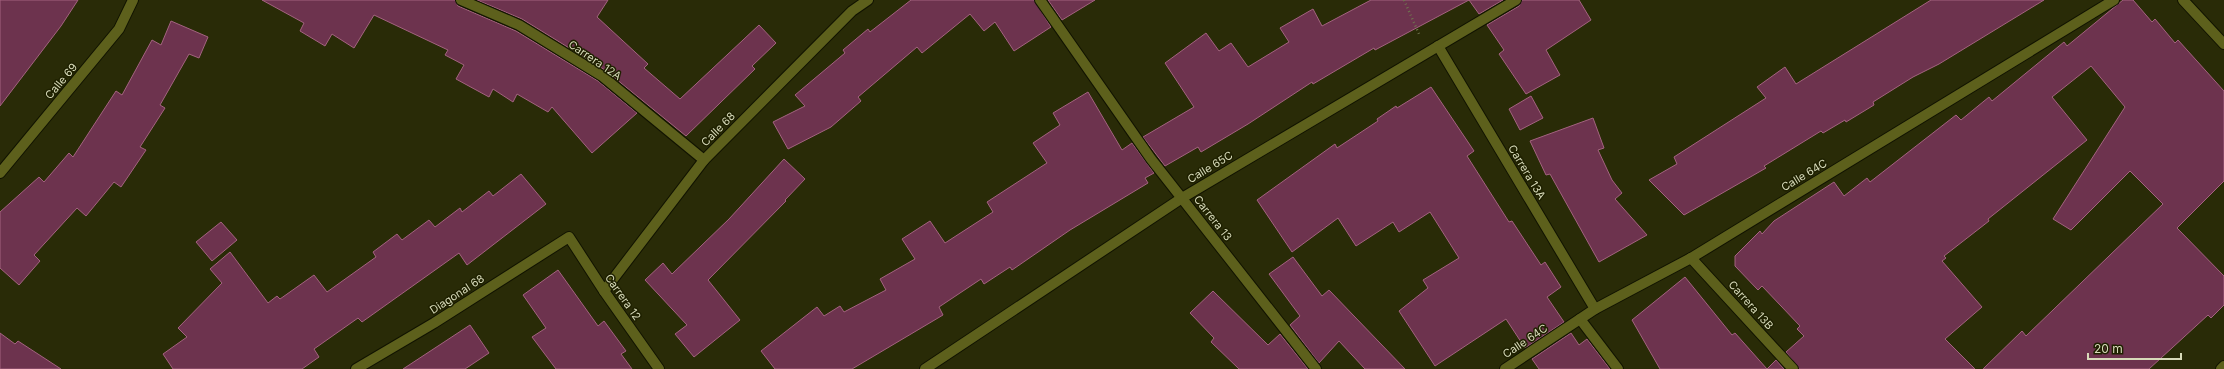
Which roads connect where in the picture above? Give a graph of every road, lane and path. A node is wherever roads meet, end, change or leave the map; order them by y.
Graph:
1 (133, 0) edge
2 (461, 0) edge
3 (868, 0) edge
4 (1040, 0) edge
5 (1404, 0) edge
6 (1516, 0) edge
7 (2114, 0) edge
8 (2183, 0) edge
9 (2224, 44) edge
10 (1438, 46) junction
11 (1427, 52) junction
12 (704, 160) junction
13 (0, 173) edge
14 (1182, 198) junction
15 (569, 237) joint
16 (1691, 258) junction
17 (604, 291) junction
18 (1595, 309) junction
19 (1580, 319) junction
20 (2224, 366) edge
21 (356, 369) edge
22 (658, 369) edge
23 (925, 369) edge
24 (1316, 369) edge
25 (1505, 369) edge
26 (1618, 369) edge
27 (1793, 369) edge
28 (2221, 369) edge

1 - 13 street, Calle 69
2 - 12 street, Carrera 12A
3 - 12 street, Calle 68
4 - 14 street, Carrera 13
5 - 11 path
6 - 10 street, Calle 65C
7 - 16 street, Calle 64C
8 - 9 street
10 - 11 street, Calle 65C
10 - 18 street, Carrera 13A
11 - 14 street, Calle 65C
12 - 17 street, Calle 68
14 - 23 street, Calle 65C
14 - 24 street, Carrera 13
15 - 17 street, Carrera 12
15 - 21 street, Diagonal 68
16 - 18 street, Calle 64C
16 - 27 street, Carrera 13B
17 - 22 street, Carrera 12
18 - 19 street, Calle 64C
19 - 25 street, Calle 64C
19 - 26 street
20 - 28 street

